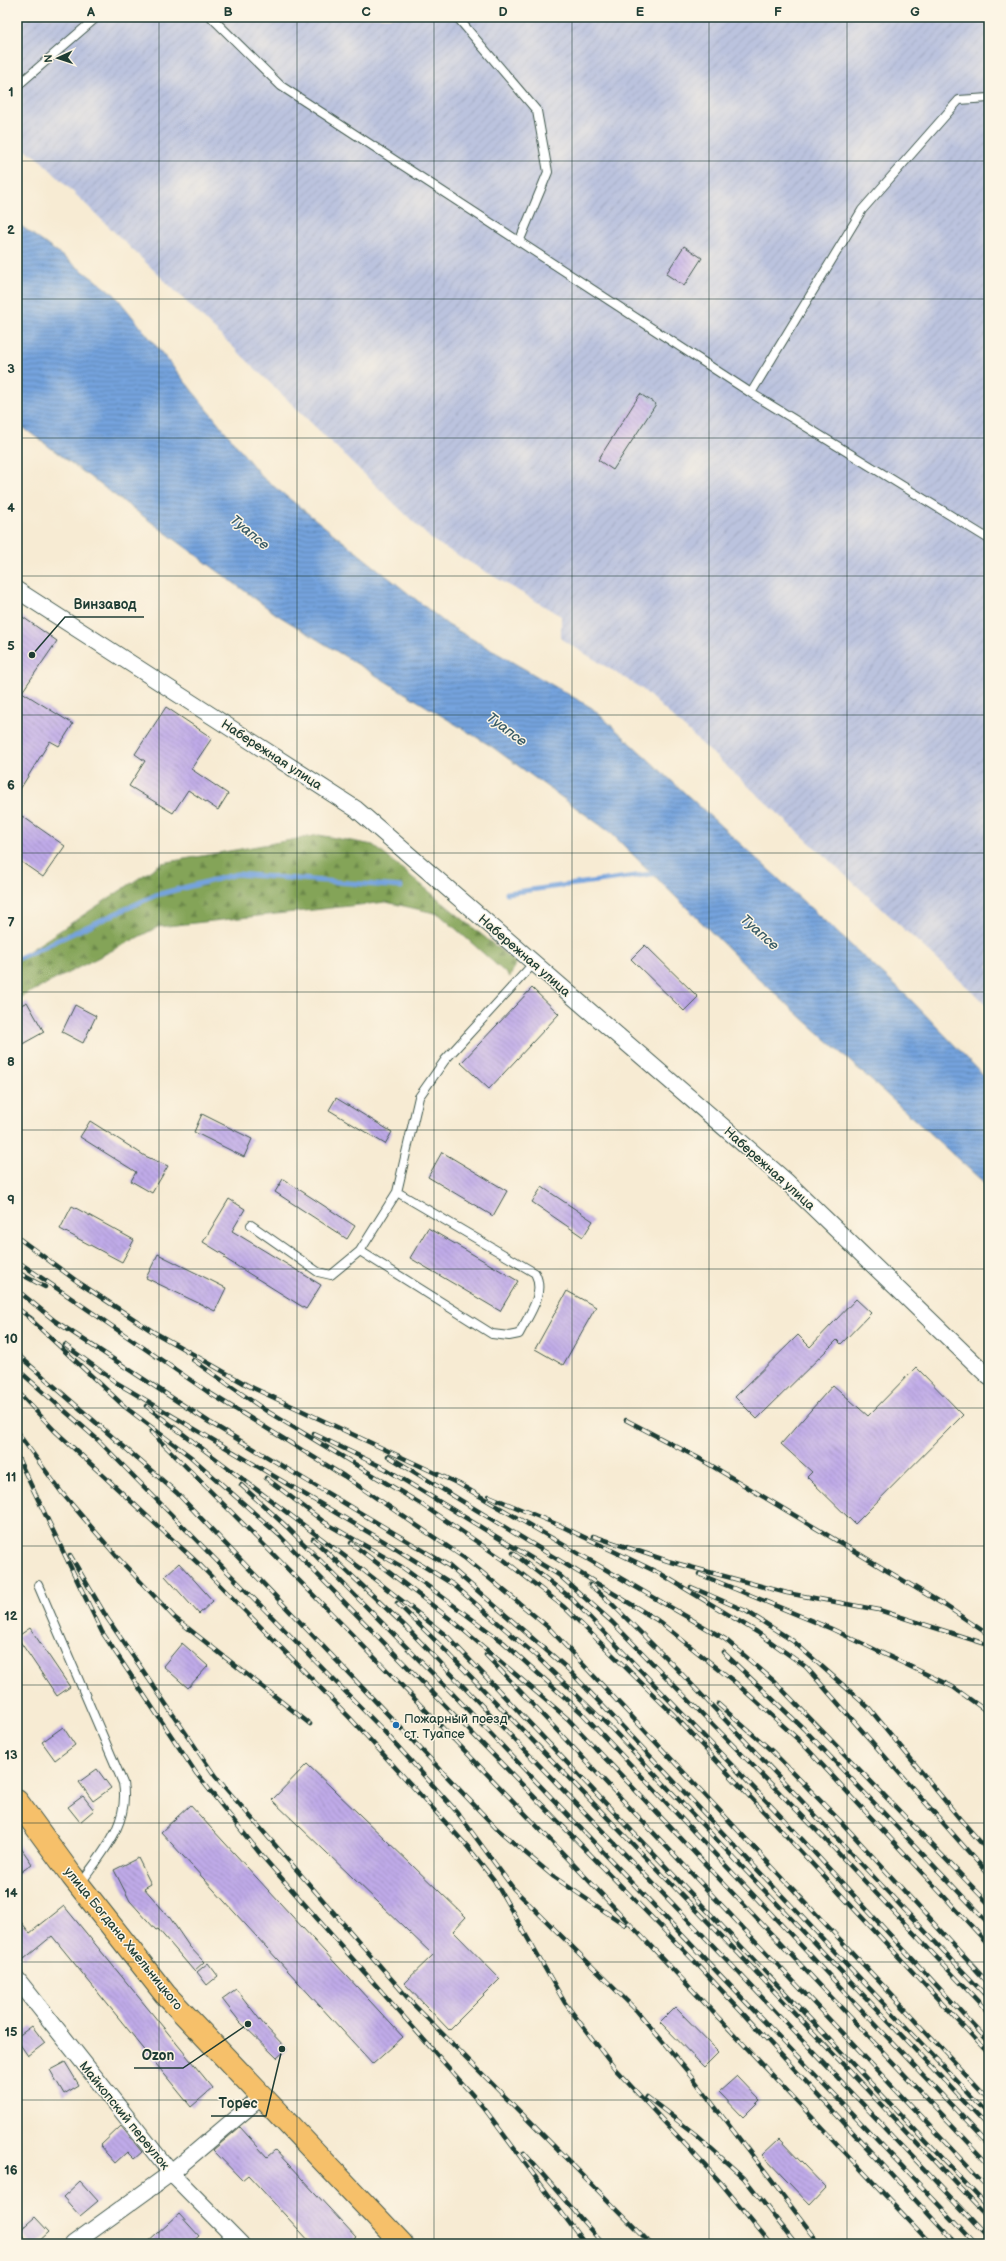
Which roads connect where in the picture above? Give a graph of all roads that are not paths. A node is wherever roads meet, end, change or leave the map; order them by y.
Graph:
1 (97, 17) edge
2 (211, 17) edge
3 (457, 17) edge
4 (17, 86) edge
5 (989, 98) edge
6 (519, 242) junction
7 (751, 393) junction
8 (989, 539) edge
9 (17, 590) edge
10 (534, 963) junction
11 (397, 1192) junction
12 (252, 1225) dead end
13 (360, 1250) junction
14 (989, 1378) edge
15 (38, 1585) dead end
16 (17, 1801) edge
17 (80, 1885) junction
18 (17, 1979) edge
19 (262, 2096) junction
20 (171, 2173) junction
21 (73, 2244) edge
22 (241, 2244) edge
23 (402, 2244) edge

1 - 4 lane
2 - 6 lane
3 - 6 lane
5 - 7 lane
6 - 7 lane
7 - 8 lane
9 - 10 street, Набережная улица
10 - 11 lane
10 - 14 street, Набережная улица
11 - 13 lane
11 - 13 lane
12 - 13 lane
15 - 17 lane
16 - 17 main road, улица Богдана Хмельницкого
17 - 19 main road, улица Богдана Хмельницкого
18 - 20 street, Майкопский переулок
19 - 20 street
19 - 23 main road, улица Богдана Хмельницкого
20 - 21 street
20 - 22 street, Майкопский переулок

